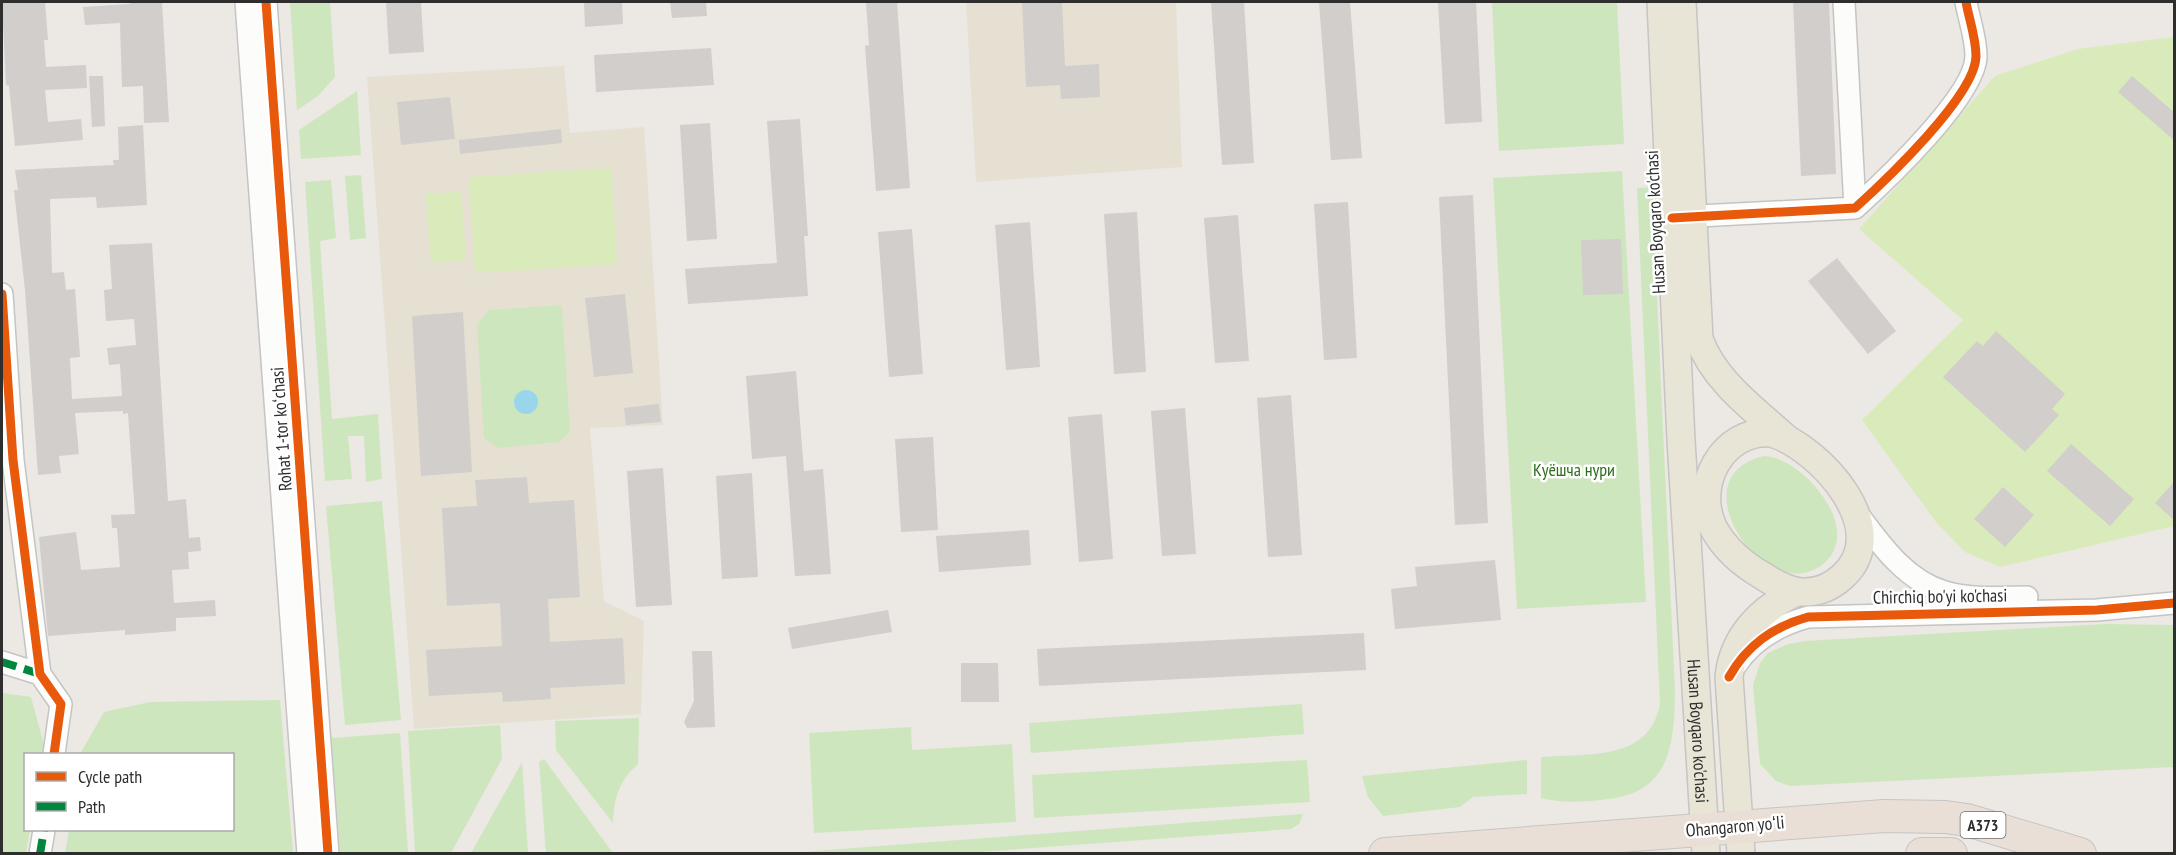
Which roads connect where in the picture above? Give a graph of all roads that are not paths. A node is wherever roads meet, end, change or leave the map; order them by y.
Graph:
1 (246, 2) edge
2 (266, 2) edge
3 (1661, 2) edge
4 (1682, 2) edge
5 (1844, 2) edge
6 (1966, 2) edge
7 (1855, 208) junction
8 (1682, 217) junction
9 (2, 294) edge
10 (1681, 440) junction
11 (1788, 440) junction
12 (8, 461) edge
13 (1707, 505) junction
14 (1854, 509) junction
15 (2175, 590) edge
16 (1797, 592) junction
17 (2175, 603) edge
18 (1693, 608) junction
19 (1850, 614) junction
20 (2, 662) edge
21 (40, 674) junction
22 (1729, 677) junction
23 (54, 753) edge
24 (44, 831) edge
25 (1740, 840) edge
26 (1705, 841) edge
27 (40, 854) edge
28 (308, 854) edge
29 (328, 854) edge
30 (1385, 854) edge
31 (1922, 854) edge
32 (1951, 854) edge
33 (2080, 854) edge

1 - 28 street, Rohat 1-tor koʻchasi
2 - 29 street, Rohat 1-tor koʻchasi
3 - 8 main road, Husan Boyqaro ko'chasi
4 - 8 main road, Husan Boyqaro ko'chasi
5 - 7 street
6 - 7 street
7 - 8 street
8 - 10 main road, Husan Boyqaro ko'chasi
8 - 11 main road, Husan Boyqaro ko'chasi
9 - 12 street
10 - 13 main road, Husan Boyqaro ko'chasi
10 - 18 main road, Husan Boyqaro ko'chasi
11 - 13 main road, Husan Boyqaro ko'chasi
11 - 14 main road, Husan Boyqaro ko'chasi
12 - 21 street
13 - 16 main road, Husan Boyqaro ko'chasi
13 - 18 main road, Husan Boyqaro ko'chasi
14 - 15 street, Chirchiq bo'yi ko'chasi
14 - 16 main road, Husan Boyqaro ko'chasi
16 - 19 street, Chirchiq bo'yi ko'chasi
16 - 22 main road, Husan Boyqaro ko'chasi
17 - 19 street, Chirchiq bo'yi ko'chasi
18 - 26 main road, Husan Boyqaro ko'chasi
19 - 22 street, Chirchiq bo'yi ko'chasi
20 - 21 street
21 - 23 street
22 - 25 main road, Husan Boyqaro ko'chasi
24 - 27 street
25 - 26 highway, Ohangaron yoʻli / A373
25 - 33 highway, Ohangaron yoʻli / A373
26 - 30 highway, Ohangaron yoʻli / A373
31 - 32 highway, A373

